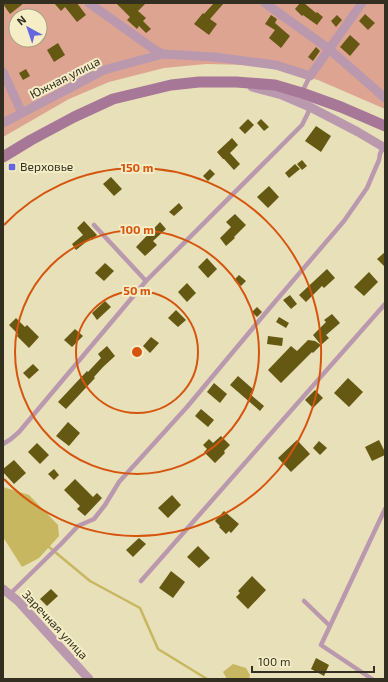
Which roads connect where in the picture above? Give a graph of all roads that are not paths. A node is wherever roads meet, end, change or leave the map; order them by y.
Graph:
1 (89, 3) edge
2 (265, 3) edge
3 (362, 3) edge
4 (328, 49) junction
5 (159, 52) junction
6 (3, 72) edge
7 (310, 76) junction
8 (236, 82) junction
9 (302, 92) junction
10 (385, 98) edge
11 (310, 107) junction
12 (22, 113) junction
13 (3, 123) edge
14 (385, 126) edge
15 (384, 147) edge
16 (3, 157) edge
17 (94, 225) dead end
18 (146, 281) junction
19 (385, 304) edge
20 (3, 444) edge
21 (385, 509) edge
22 (141, 581) dead end
23 (6, 592) edge
24 (304, 601) dead end
25 (330, 626) junction
26 (90, 679) edge
27 (372, 679) edge

1 - 5 street
2 - 4 street
3 - 4 street
4 - 7 street
4 - 10 street
5 - 7 street, Южная улица
5 - 12 street, Южная улица
6 - 12 street
7 - 9 lane
8 - 9 main road
8 - 11 street
8 - 16 main road
9 - 14 main road
11 - 15 street
11 - 18 lane
12 - 13 street, Южная улица
15 - 23 lane
17 - 18 lane
18 - 20 lane
19 - 22 lane
21 - 25 lane
23 - 26 street, Заречная улица
24 - 25 lane
25 - 27 lane

